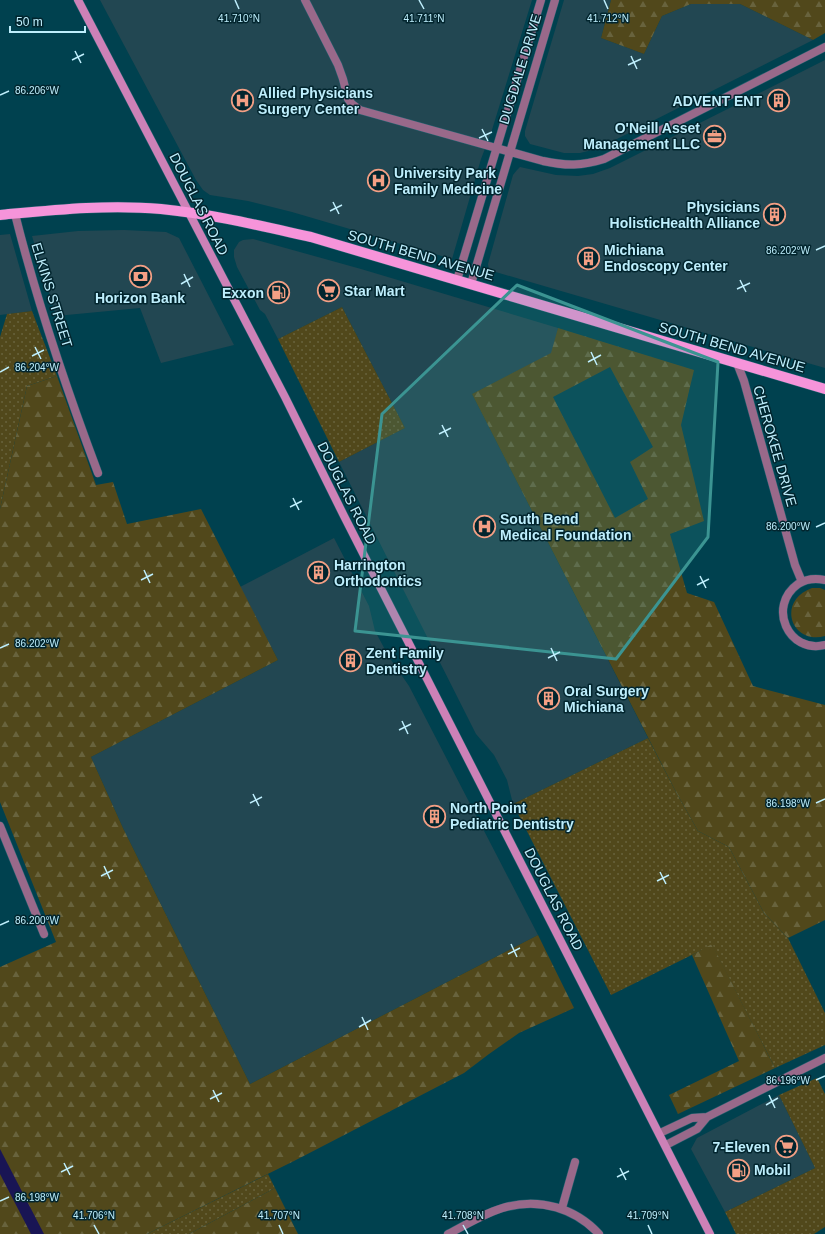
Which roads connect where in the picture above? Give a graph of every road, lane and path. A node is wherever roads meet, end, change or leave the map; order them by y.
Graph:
1 (78, 0) edge
2 (305, 0) edge
3 (541, 0) edge
4 (555, 0) edge
5 (825, 47) edge
6 (497, 147) junction
7 (509, 151) junction
8 (189, 212) junction
9 (15, 214) junction
10 (0, 215) edge
11 (457, 280) junction
12 (471, 284) junction
13 (738, 363) junction
14 (825, 388) edge
15 (98, 473) dead end
16 (825, 580) edge
17 (802, 582) junction
18 (825, 644) edge
19 (0, 826) edge
20 (44, 934) dead end
21 (825, 1058) edge
22 (707, 1117) junction
23 (660, 1133) junction
24 (666, 1145) junction
25 (575, 1162) dead end
26 (562, 1208) junction
27 (448, 1234) edge
28 (599, 1234) edge
29 (710, 1234) edge

1 - 8 street, DOUGLAS ROAD
2 - 6 street
3 - 6 street, DUGDALE DRIVE
4 - 7 street, DUGDALE DRIVE
5 - 7 street
6 - 7 street
6 - 11 street, DUGDALE DRIVE
7 - 12 street, DUGDALE DRIVE
8 - 9 main road, SOUTH BEND AVENUE
8 - 11 main road, SOUTH BEND AVENUE
8 - 23 street, DOUGLAS ROAD
9 - 10 main road, SOUTH BEND AVENUE
9 - 15 street, ELKINS STREET
11 - 12 main road, SOUTH BEND AVENUE
12 - 13 main road, SOUTH BEND AVENUE
13 - 14 main road, SOUTH BEND AVENUE
13 - 17 street, CHEROKEE DRIVE
16 - 17 street
17 - 18 street
19 - 20 street
21 - 22 street
22 - 23 street
22 - 24 street
23 - 24 street, DOUGLAS ROAD
24 - 29 street, DOUGLAS ROAD
25 - 26 street
26 - 27 street
26 - 28 street

